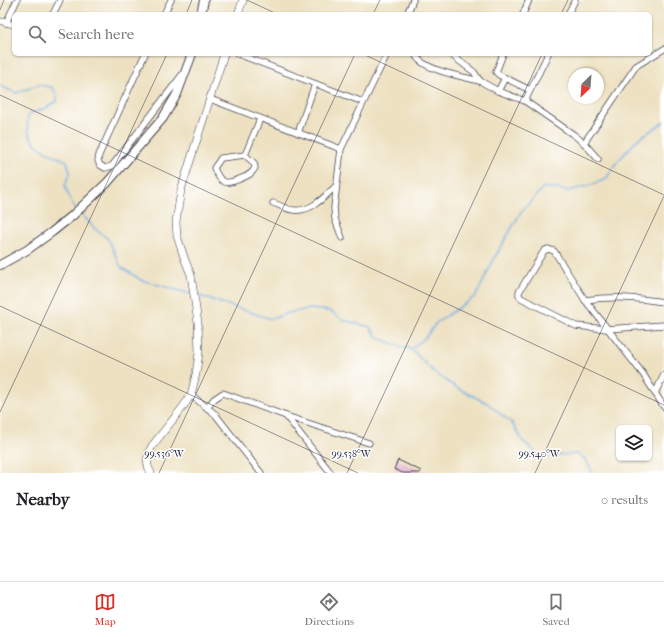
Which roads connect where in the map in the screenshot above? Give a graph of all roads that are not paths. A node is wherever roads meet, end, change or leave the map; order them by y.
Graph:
1 (17, 0) edge
2 (60, 0) edge
3 (171, 0) edge
4 (204, 0) edge
5 (243, 0) edge
6 (413, 0) edge
7 (529, 0) edge
8 (575, 0) edge
9 (54, 12) edge
10 (167, 12) edge
11 (202, 12) edge
12 (239, 12) edge
13 (407, 12) edge
14 (523, 12) edge
15 (569, 12) edge
16 (3, 22) edge
17 (664, 49) edge
18 (144, 56) edge
19 (191, 56) edge
20 (223, 56) edge
21 (243, 56) edge
22 (386, 56) edge
23 (416, 56) edge
24 (453, 56) edge
25 (502, 56) edge
26 (547, 56) edge
27 (462, 62) junction
28 (187, 68) junction
29 (458, 75) junction
30 (505, 78) junction
31 (480, 81) junction
32 (315, 84) junction
33 (530, 90) junction
34 (498, 91) junction
35 (210, 99) junction
36 (524, 101) junction
37 (364, 102) junction
38 (260, 118) junction
39 (298, 133) junction
40 (584, 143) junction
41 (341, 149) junction
42 (245, 155) junction
43 (598, 159) dead end
44 (336, 186) junction
45 (273, 203) dead end
46 (342, 238) dead end
47 (1, 264) edge
48 (585, 300) junction
49 (664, 302) edge
50 (664, 326) edge
51 (607, 329) junction
52 (664, 375) edge
53 (655, 393) junction
54 (191, 395) junction
55 (664, 407) edge
56 (207, 408) junction
57 (286, 416) junction
58 (369, 443) dead end
59 (151, 473) edge
60 (261, 473) edge
61 (331, 473) edge

1 - 16 street
2 - 9 street
3 - 10 street
4 - 11 main road
5 - 12 street
6 - 13 street
7 - 14 street
8 - 15 street
17 - 40 street
18 - 28 street
19 - 28 main road
20 - 35 street
21 - 32 street
22 - 37 street
23 - 29 street
24 - 27 street
25 - 30 street
26 - 33 street
27 - 29 street
27 - 31 street
28 - 47 main road
29 - 31 street
30 - 33 street
30 - 34 street
31 - 34 street
32 - 37 street
32 - 39 street
33 - 36 street
34 - 36 street
35 - 38 street
35 - 54 street
36 - 40 street
37 - 41 street
38 - 39 street
38 - 42 street
39 - 41 street
40 - 43 street
41 - 44 street
42 - 42 street
44 - 45 street
44 - 46 street
48 - 49 street
48 - 51 street
48 - 51 street
50 - 51 street
51 - 53 street
52 - 53 street
53 - 55 street
54 - 56 street
54 - 59 street
56 - 57 street
56 - 60 street
57 - 58 street
57 - 61 street

